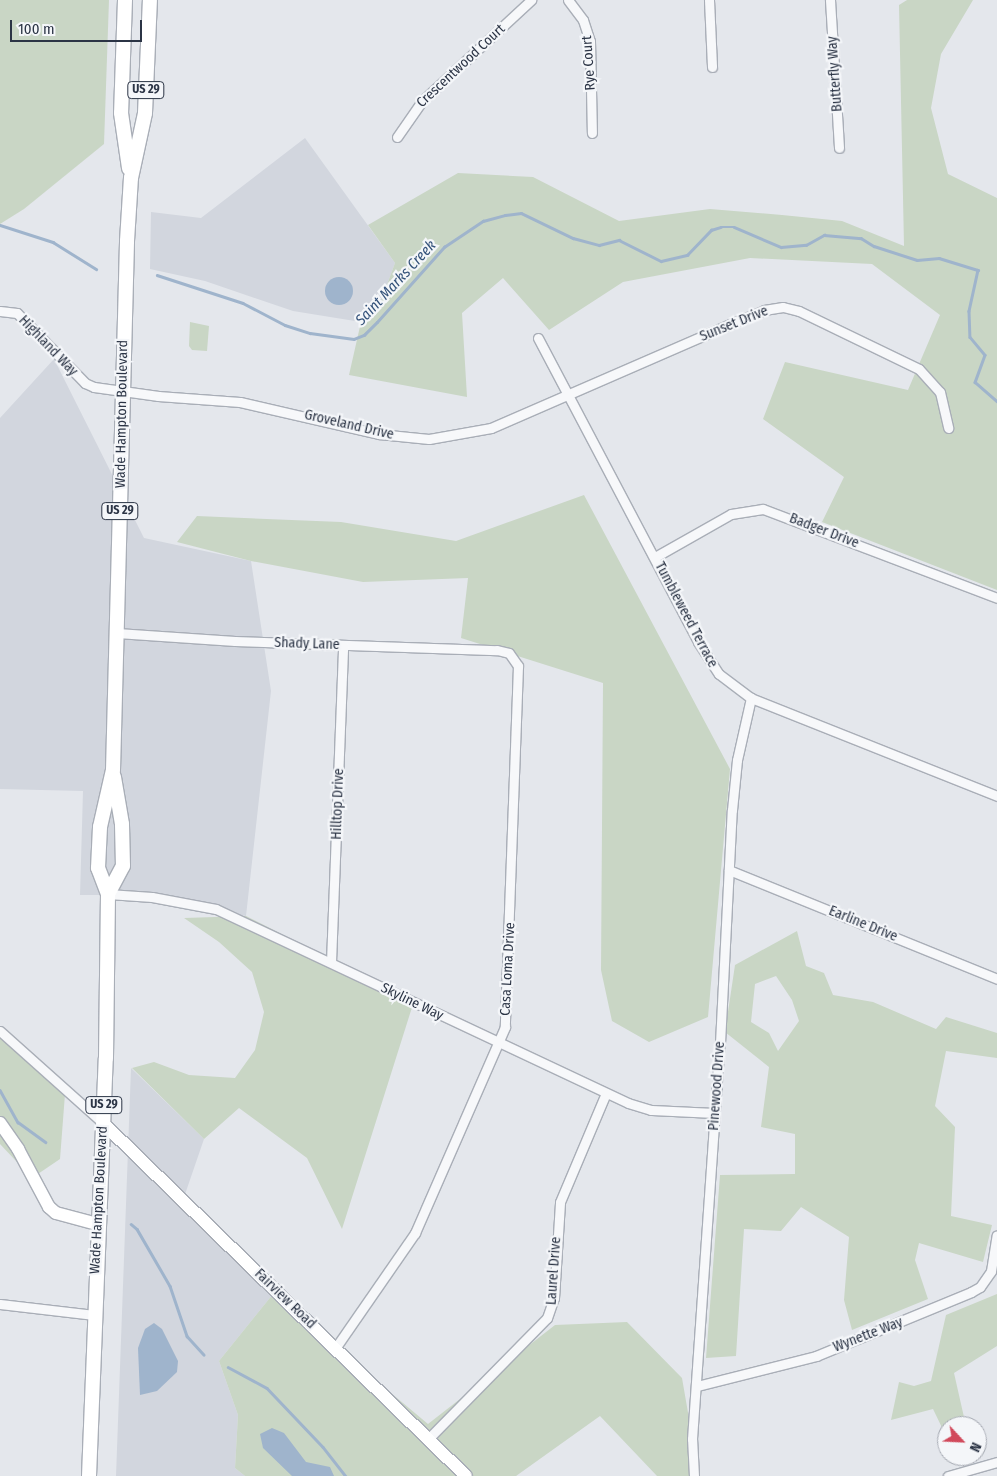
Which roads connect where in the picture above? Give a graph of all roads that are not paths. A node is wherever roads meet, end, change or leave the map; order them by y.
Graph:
1 (125, 0) edge
2 (150, 0) edge
3 (531, 0) edge
4 (568, 0) edge
5 (709, 0) edge
6 (830, 0) edge
7 (712, 67) dead end
8 (592, 133) dead end
9 (397, 137) dead end
10 (840, 148) dead end
11 (131, 178) junction
12 (0, 311) edge
13 (538, 338) dead end
14 (123, 392) junction
15 (569, 395) junction
16 (948, 428) dead end
17 (656, 557) junction
18 (997, 598) edge
19 (117, 633) junction
20 (343, 645) junction
21 (497, 650) joint
22 (751, 698) junction
23 (113, 770) junction
24 (997, 796) edge
25 (729, 870) junction
26 (108, 894) junction
27 (331, 962) junction
28 (997, 979) edge
29 (0, 1031) edge
30 (498, 1042) junction
31 (606, 1093) junction
32 (715, 1113) junction
33 (0, 1123) edge
34 (103, 1123) junction
35 (97, 1224) junction
36 (997, 1235) edge
37 (0, 1304) edge
38 (94, 1315) junction
39 (336, 1347) junction
40 (697, 1386) junction
41 (428, 1438) junction
42 (997, 1462) edge
43 (88, 1476) edge
44 (466, 1476) edge
45 (694, 1476) edge
46 (948, 1476) edge

1 - 11 main road, Wade Hampton Boulevard / US 29
2 - 11 main road, Wade Hampton Boulevard / US 29
3 - 9 street, Crescentwood Court
4 - 8 street, Rye Court
5 - 7 street
6 - 10 street, Butterfly Way
11 - 14 main road, Wade Hampton Boulevard / US 29
12 - 14 street, Highland Way
13 - 15 street, Tumbleweed Terrace
14 - 15 street, Groveland Drive
14 - 19 main road, Wade Hampton Boulevard / US 29
15 - 16 street, Sunset Drive
15 - 17 street, Tumbleweed Terrace
17 - 18 street, Badger Drive
17 - 22 street, Tumbleweed Terrace
19 - 20 street, Shady Lane
19 - 23 main road, Wade Hampton Boulevard / US 29
20 - 21 street, Shady Lane
20 - 27 street, Hilltop Drive
21 - 30 street, Casa Loma Drive
22 - 24 street, Tumbleweed Terrace
22 - 25 street, Pinewood Drive
23 - 26 main road, Wade Hampton Boulevard / US 29
23 - 26 main road, Wade Hampton Boulevard / US 29
25 - 28 street, Earline Drive
25 - 32 street, Pinewood Drive
26 - 27 street, Skyline Way
26 - 34 main road, Wade Hampton Boulevard / US 29
27 - 30 street, Skyline Way
29 - 34 street
30 - 31 street, Skyline Way
30 - 39 street, Casa Loma Drive
31 - 32 street, Skyline Way
31 - 41 street, Laurel Drive
32 - 40 street, Pinewood Drive
33 - 35 street
34 - 35 main road, Wade Hampton Boulevard / US 29
34 - 39 street, Fairview Road
35 - 38 main road, Wade Hampton Boulevard / US 29
36 - 40 street, Wynette Way
37 - 38 street
38 - 43 main road, Wade Hampton Boulevard / US 29
39 - 41 street, Fairview Road
40 - 45 street, Pinewood Drive
41 - 44 street, Fairview Road
42 - 46 street

